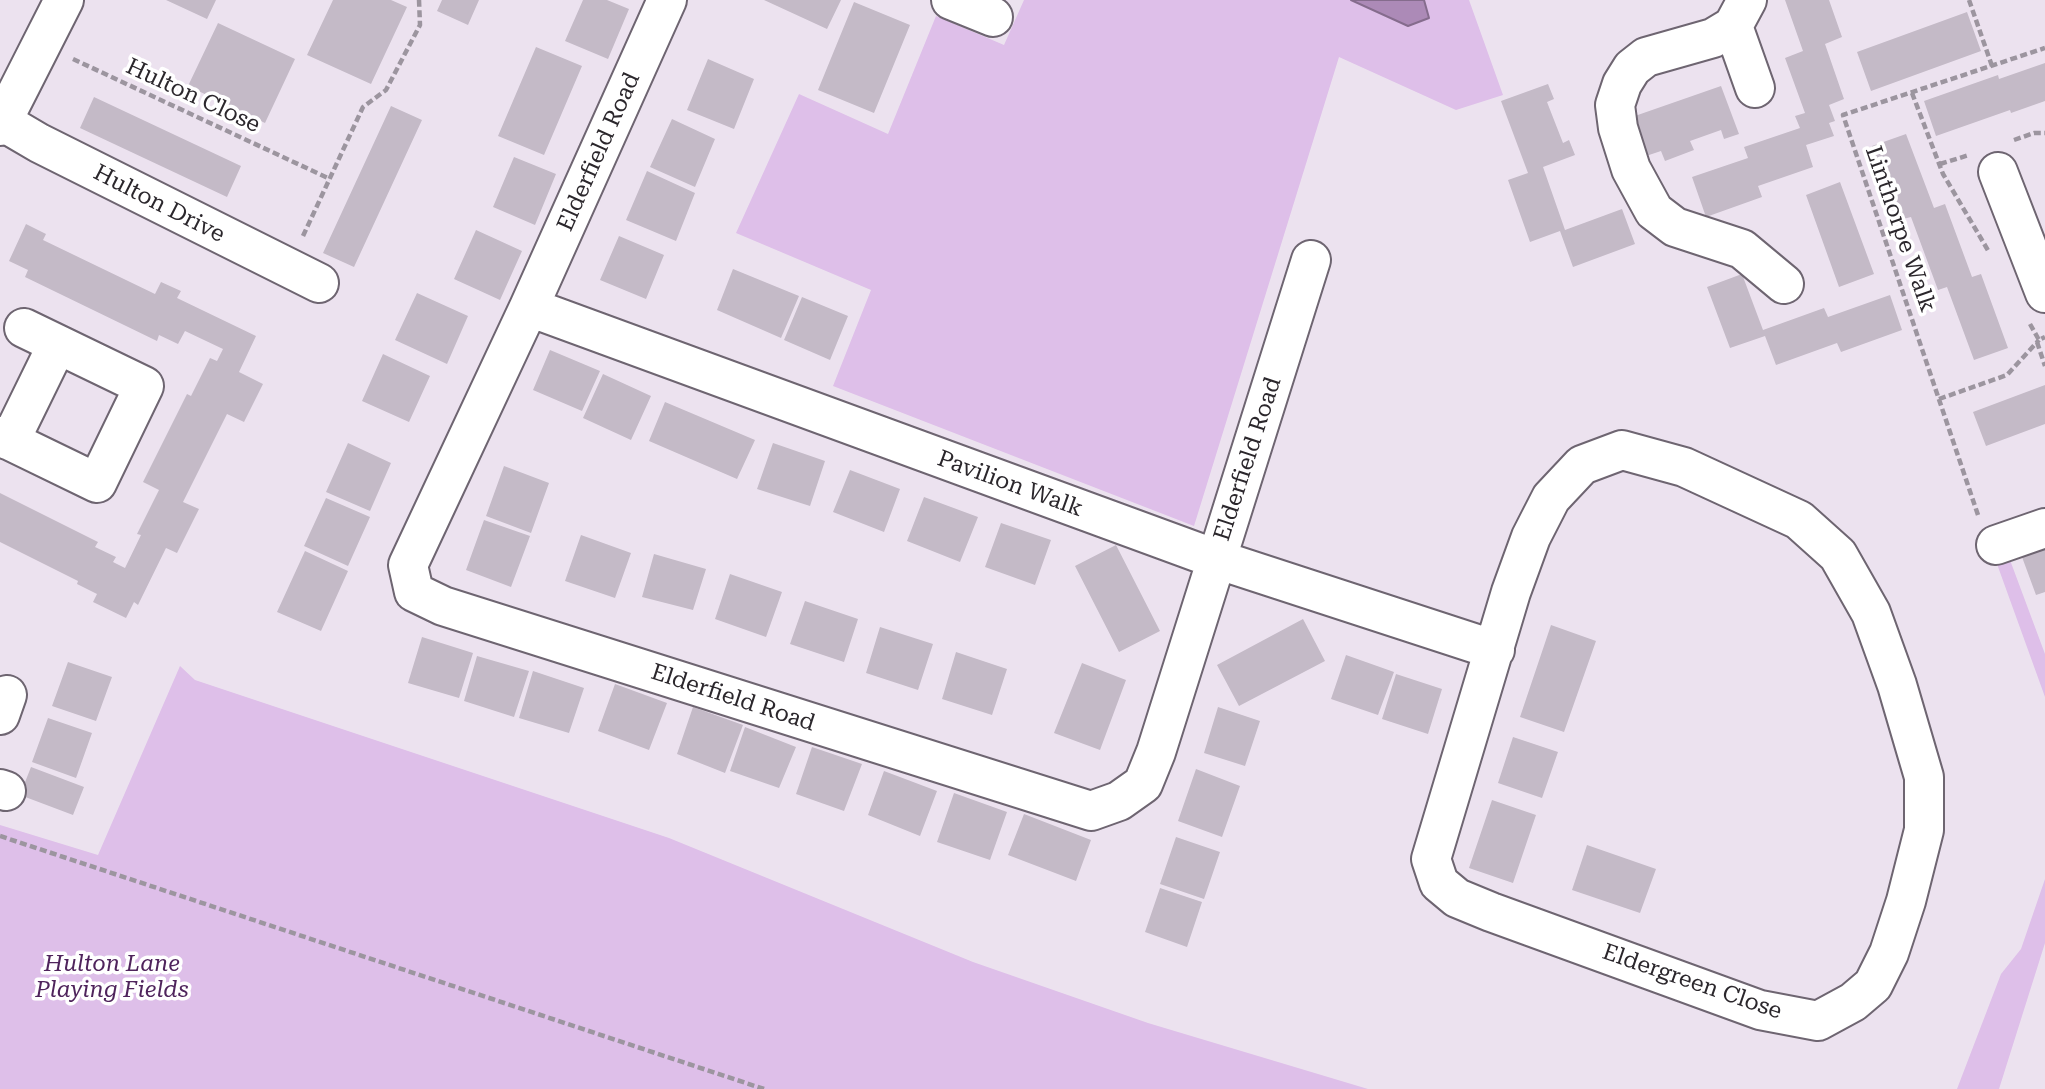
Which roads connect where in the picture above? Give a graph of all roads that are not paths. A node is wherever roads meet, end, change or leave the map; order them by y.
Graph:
1 (64, 0) edge
2 (667, 0) edge
3 (951, 0) edge
4 (1740, 13) edge
5 (993, 18) dead end
6 (1755, 88) dead end
7 (1, 122) edge
8 (1998, 172) dead end
9 (1311, 260) dead end
10 (303, 276) road end
11 (1784, 284) dead end
12 (2039, 294) edge
13 (529, 307) junction
14 (5, 438) edge
15 (2036, 519) edge
16 (1996, 545) road end
17 (1216, 559) junction
18 (1495, 650) junction

1 - 7 street
2 - 13 street, Elderfield Road
3 - 5 street
4 - 6 street
4 - 11 street
7 - 10 street, Hulton Drive
8 - 12 street
9 - 17 street, Elderfield Road
13 - 17 street, Pavilion Walk
13 - 17 street, Elderfield Road
14 - 14 street
15 - 16 street
17 - 18 street, Pavilion Walk
18 - 18 street, Eldergreen Close

